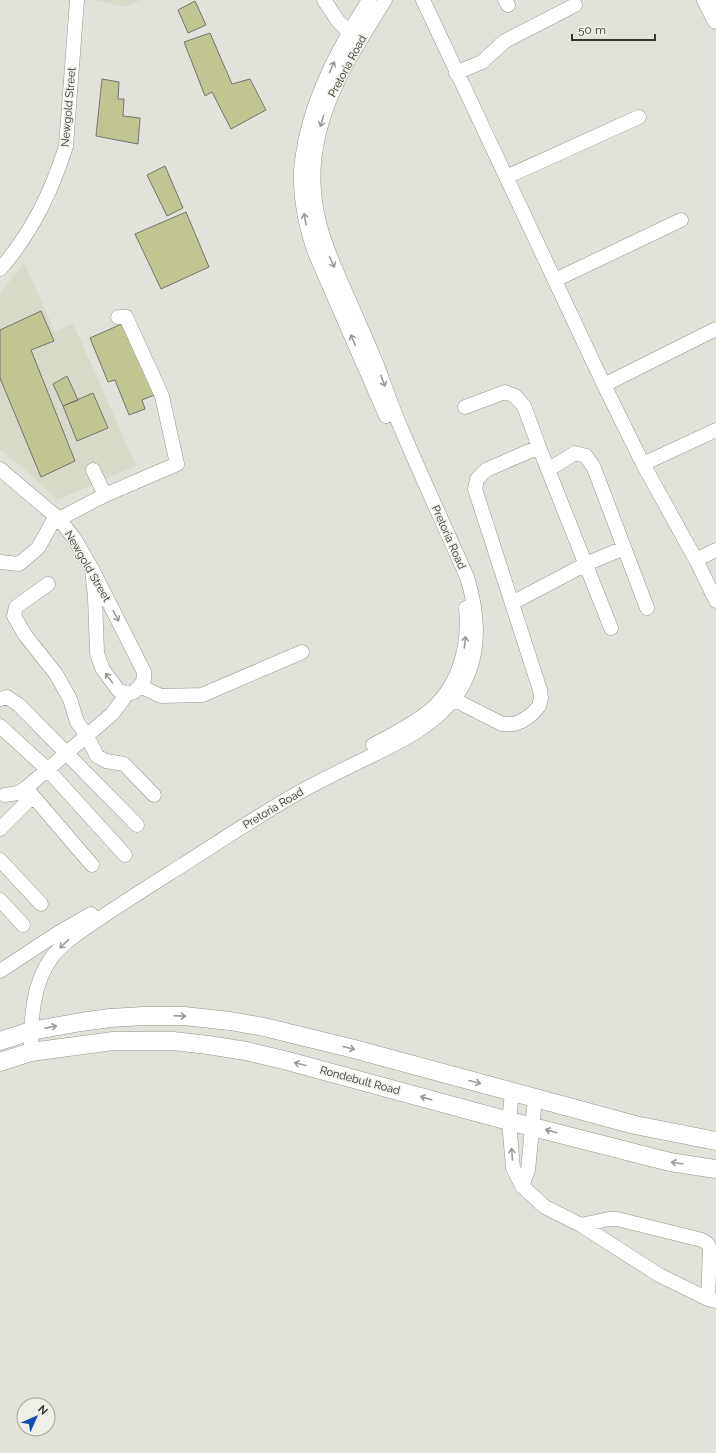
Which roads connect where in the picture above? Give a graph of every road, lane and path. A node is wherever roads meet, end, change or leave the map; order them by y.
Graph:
1 (77, 0) edge
2 (324, 0) edge
3 (369, 0) edge
4 (385, 0) edge
5 (423, 0) edge
6 (706, 0) edge
7 (575, 5) dead end
8 (716, 20) edge
9 (354, 37) junction
10 (456, 73) junction
11 (639, 117) dead end
12 (506, 177) junction
13 (682, 220) dead end
14 (0, 269) edge
15 (554, 280) junction
16 (118, 317) dead end
17 (716, 329) edge
18 (604, 384) junction
19 (465, 407) dead end
20 (716, 430) edge
21 (539, 448) junction
22 (643, 464) junction
23 (0, 470) edge
24 (94, 470) dead end
25 (548, 470) junction
26 (105, 496) junction
27 (57, 517) junction
28 (624, 548) junction
29 (716, 550) edge
30 (696, 560) junction
31 (0, 562) edge
32 (586, 564) junction
33 (92, 569) junction
34 (48, 584) dead end
35 (716, 601) edge
36 (512, 603) junction
37 (647, 608) dead end
38 (611, 628) dead end
39 (302, 652) dead end
40 (458, 682) junction
41 (140, 686) junction
42 (127, 694) junction
43 (0, 699) edge
44 (453, 700) junction
45 (0, 726) edge
46 (88, 736) junction
47 (66, 753) junction
48 (48, 770) junction
49 (30, 792) junction
50 (5, 795) dead end
51 (154, 795) dead end
52 (137, 825) dead end
53 (0, 829) edge
54 (210, 843) junction
55 (125, 855) dead end
56 (0, 860) edge
57 (92, 866) dead end
58 (0, 900) edge
59 (41, 904) dead end
60 (106, 910) junction
61 (23, 925) dead end
62 (0, 971) edge
63 (31, 1031) junction
64 (0, 1041) edge
65 (31, 1052) junction
66 (0, 1062) edge
67 (512, 1092) junction
68 (535, 1098) junction
69 (509, 1121) junction
70 (532, 1126) junction
71 (716, 1140) edge
72 (716, 1169) edge
73 (522, 1186) junction
74 (581, 1225) junction
75 (712, 1300) edge

1 - 14 street, Newgold Street
2 - 9 street
3 - 9 street, Pretoria Road
4 - 9 street, Pretoria Road
5 - 10 street
6 - 8 main road
7 - 10 street
9 - 40 street, Pretoria Road
10 - 12 street
11 - 12 street
12 - 15 street
13 - 15 street
15 - 18 street
16 - 26 street
17 - 18 street
18 - 22 street
19 - 21 street
20 - 22 street
21 - 25 street
21 - 36 street
22 - 30 street
23 - 27 street, Newgold Street
24 - 26 street
25 - 28 street
25 - 32 street
26 - 27 street
27 - 31 street
27 - 33 street, Newgold Street
28 - 32 street
28 - 37 street
29 - 30 street
30 - 35 street
32 - 36 street
32 - 38 street
33 -> 41 street, Newgold Street
42 -> 33 street
34 - 46 street
36 - 44 street
39 - 41 street
40 - 44 street, Pretoria Road
40 - 54 street, Pretoria Road
41 - 42 street
42 - 46 street
43 - 47 street
44 - 54 street, Pretoria Road
45 - 48 street
46 - 47 street
46 - 51 street
47 - 48 street
47 - 52 street
48 - 49 street
48 - 55 street
49 - 50 street
49 - 53 street
49 - 57 street
54 - 60 street, Pretoria Road
56 - 59 street
58 - 61 street
60 - 62 street
60 -> 63 street
63 - 64 main road
63 - 65 street
63 -> 67 main road
65 - 66 main road, Rondebult Road
69 -> 65 main road, Rondebult Road
67 - 68 main road
67 - 69 street
68 - 70 street
68 - 71 main road
69 - 70 main road, Rondebult Road
73 -> 69 street
72 -> 70 main road, Rondebult Road
70 - 73 street
73 - 74 street
74 - 75 street
74 - 75 street

